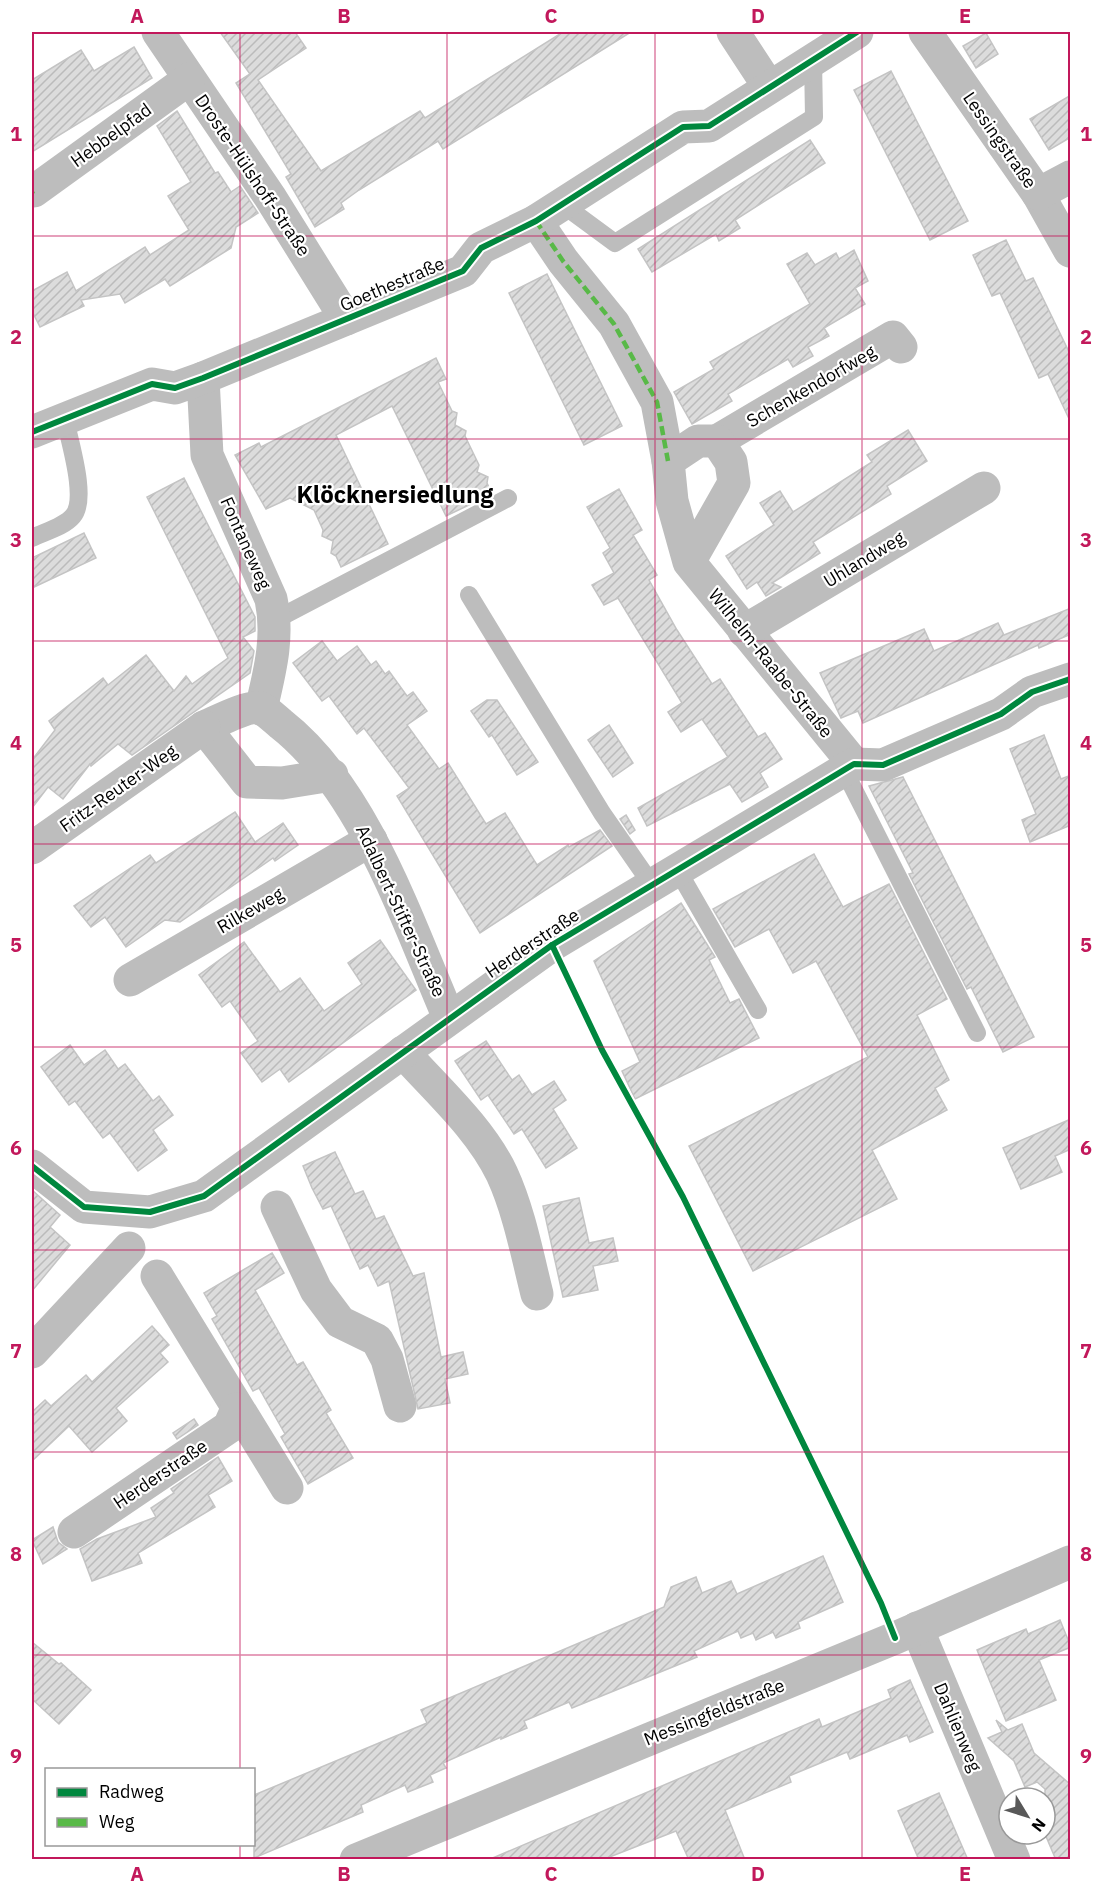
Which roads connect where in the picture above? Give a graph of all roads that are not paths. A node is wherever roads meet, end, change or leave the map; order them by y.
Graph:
1 (158, 32) edge
2 (733, 32) edge
3 (856, 32) edge
4 (925, 32) edge
5 (813, 59) junction
6 (189, 79) junction
7 (769, 87) junction
8 (1071, 177) edge
9 (33, 191) dead end
10 (1038, 194) junction
11 (549, 212) junction
12 (1071, 251) edge
13 (346, 320) junction
14 (901, 347) dead end
15 (203, 378) junction
16 (65, 419) junction
17 (32, 432) edge
18 (717, 441) junction
19 (668, 461) junction
20 (984, 488) dead end
21 (508, 498) dead end
22 (32, 538) edge
23 (689, 562) junction
24 (469, 596) dead end
25 (275, 620) junction
26 (744, 631) junction
27 (1069, 684) edge
28 (261, 709) junction
29 (204, 727) junction
30 (849, 767) junction
31 (332, 775) junction
32 (371, 840) junction
33 (32, 848) edge
34 (664, 877) junction
35 (130, 980) dead end
36 (758, 1010) dead end
37 (449, 1018) junction
38 (977, 1033) dead end
39 (403, 1052) junction
40 (32, 1166) edge
41 (277, 1207) dead end
42 (129, 1248) dead end
43 (157, 1276) dead end
44 (537, 1294) dead end
45 (32, 1352) edge
46 (400, 1406) dead end
47 (237, 1409) junction
48 (287, 1488) dead end
49 (74, 1532) dead end
50 (1071, 1562) edge
51 (917, 1628) junction
52 (356, 1860) edge
53 (1014, 1860) edge

1 - 6 street, Droste-Hülshoff-Straße
2 - 7 street
3 - 5 street, Goethestraße
4 - 10 street, Lessingstraße
5 - 7 street, Goethestraße
5 - 11 lane
6 - 9 street, Hebbelpfad
6 - 13 street, Droste-Hülshoff-Straße
7 - 11 street, Goethestraße
8 - 10 street
10 - 12 street, Lessingstraße
11 - 13 street, Goethestraße
11 - 19 street, Wilhelm-Raabe-Straße
13 - 15 street, Goethestraße
14 - 18 street, Schenkendorfweg
15 - 16 street, Goethestraße
15 - 25 street, Fontaneweg
16 - 17 street, Goethestraße
16 - 22 lane
18 - 19 street
18 - 23 street
19 - 23 street, Wilhelm-Raabe-Straße
20 - 26 street, Uhlandweg
21 - 25 lane
23 - 26 street, Wilhelm-Raabe-Straße
24 - 34 lane
25 - 28 street, Fontaneweg
26 - 30 street, Wilhelm-Raabe-Straße
27 - 30 street
28 - 29 street
28 - 31 street, Adalbert-Stifter-Straße
29 - 31 street
29 - 33 street, Fritz-Reuter-Weg
30 - 34 street, Herderstraße
30 - 38 lane
31 - 32 street, Adalbert-Stifter-Straße
32 - 35 street, Rilkeweg
32 - 37 street, Adalbert-Stifter-Straße
34 - 36 lane
34 - 37 street, Herderstraße
37 - 39 street, Herderstraße
39 - 40 street, Herderstraße
39 - 44 street
41 - 46 street
42 - 45 street
43 - 47 street
47 - 48 street
47 - 49 street, Herderstraße
50 - 51 street, Messingfeldstraße
51 - 52 street, Messingfeldstraße
51 - 53 street, Dahlienweg

